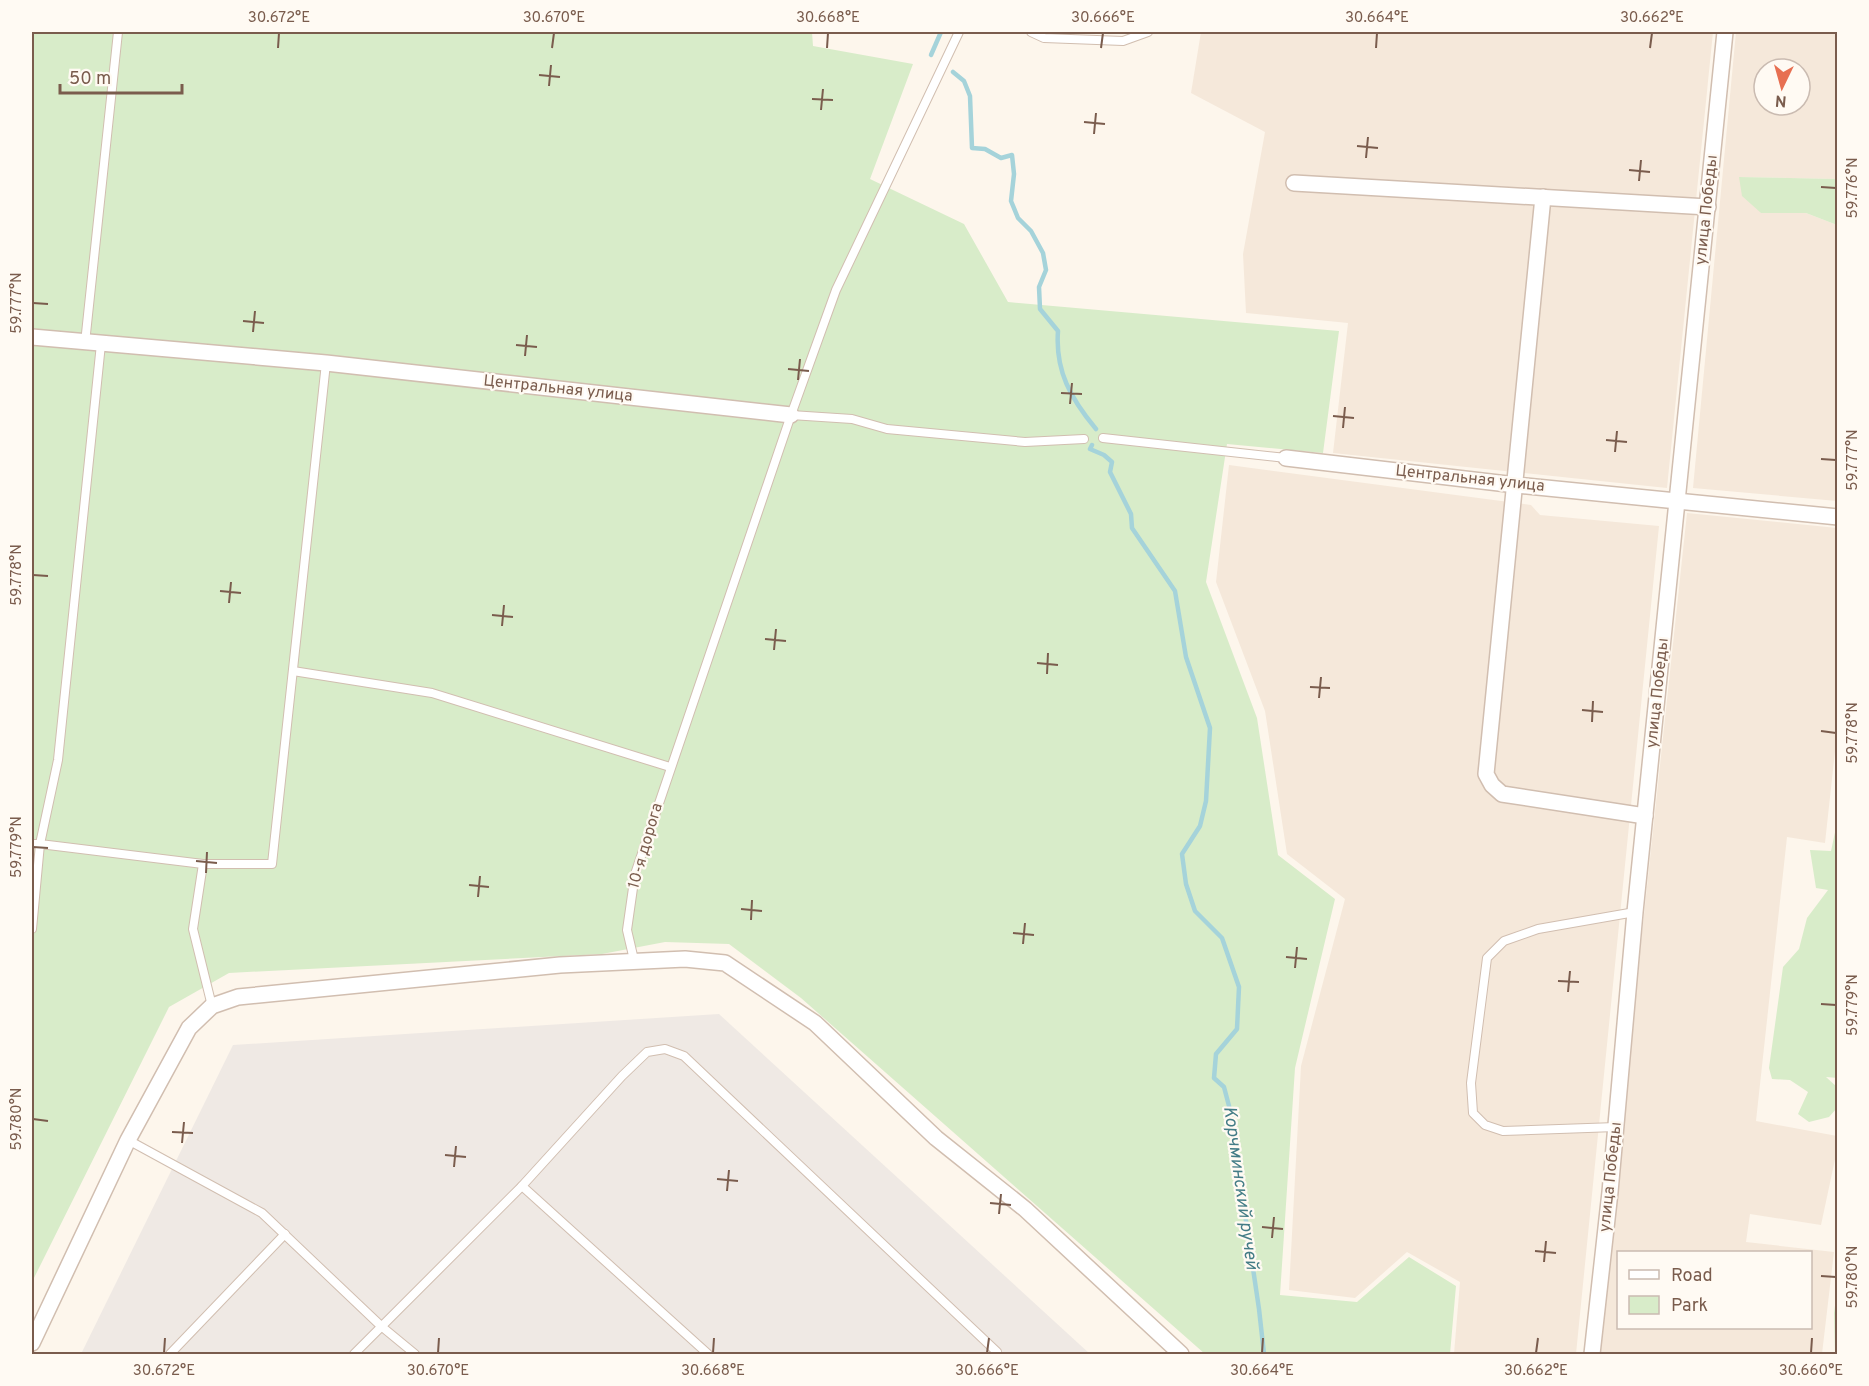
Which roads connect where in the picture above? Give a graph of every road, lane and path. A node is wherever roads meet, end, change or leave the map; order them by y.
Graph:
1 (118, 32) edge
2 (959, 32) edge
3 (1031, 32) edge
4 (1148, 32) edge
5 (1725, 32) edge
6 (1294, 183) dead end
7 (1543, 197) junction
8 (1708, 207) junction
9 (32, 337) edge
10 (85, 343) junction
11 (101, 344) junction
12 (327, 363) junction
13 (791, 415) junction
14 (1103, 438) dead end
15 (1084, 439) dead end
16 (1286, 458) joint
17 (1516, 485) junction
18 (1678, 501) junction
19 (1838, 517) edge
20 (293, 671) junction
21 (670, 767) junction
22 (1645, 816) junction
23 (36, 844) edge
24 (203, 864) junction
25 (1635, 912) junction
26 (32, 929) edge
27 (634, 960) junction
28 (212, 1006) junction
29 (1616, 1127) junction
30 (128, 1140) junction
31 (522, 1186) junction
32 (285, 1234) junction
33 (381, 1326) junction
34 (32, 1342) edge
35 (170, 1354) edge
36 (354, 1354) edge
37 (415, 1354) edge
38 (708, 1354) edge
39 (994, 1354) edge
40 (1181, 1354) edge
41 (1592, 1354) edge

1 - 10 lane
2 - 13 lane, 10-я дорога
3 - 4 lane
5 - 8 street, улица Победы
6 - 7 street
7 - 8 street
7 - 17 street
8 - 18 street, улица Победы
9 - 10 street, Центральная улица
10 - 11 street, Центральная улица
11 - 12 street, Центральная улица
11 - 23 lane
12 - 13 street, Центральная улица
12 - 20 lane
13 - 15 lane, Центральная улица
13 - 21 lane, 10-я дорога
14 - 16 lane, Центральная улица
16 - 17 street, Центральная улица
17 - 18 street, Центральная улица
17 - 22 street
18 - 19 street, Центральная улица
18 - 22 street, улица Победы
20 - 21 lane
20 - 24 lane
21 - 27 lane, 10-я дорога
22 - 25 street, улица Победы
23 - 24 lane
23 - 26 lane
24 - 28 lane
25 - 29 street, улица Победы
25 - 29 lane
27 - 28 street
27 - 40 street
28 - 30 street
29 - 41 street, улица Победы
30 - 32 lane
30 - 34 street
31 - 33 lane
31 - 38 lane
31 - 39 lane
32 - 33 lane
32 - 35 lane
33 - 36 lane
33 - 37 lane

